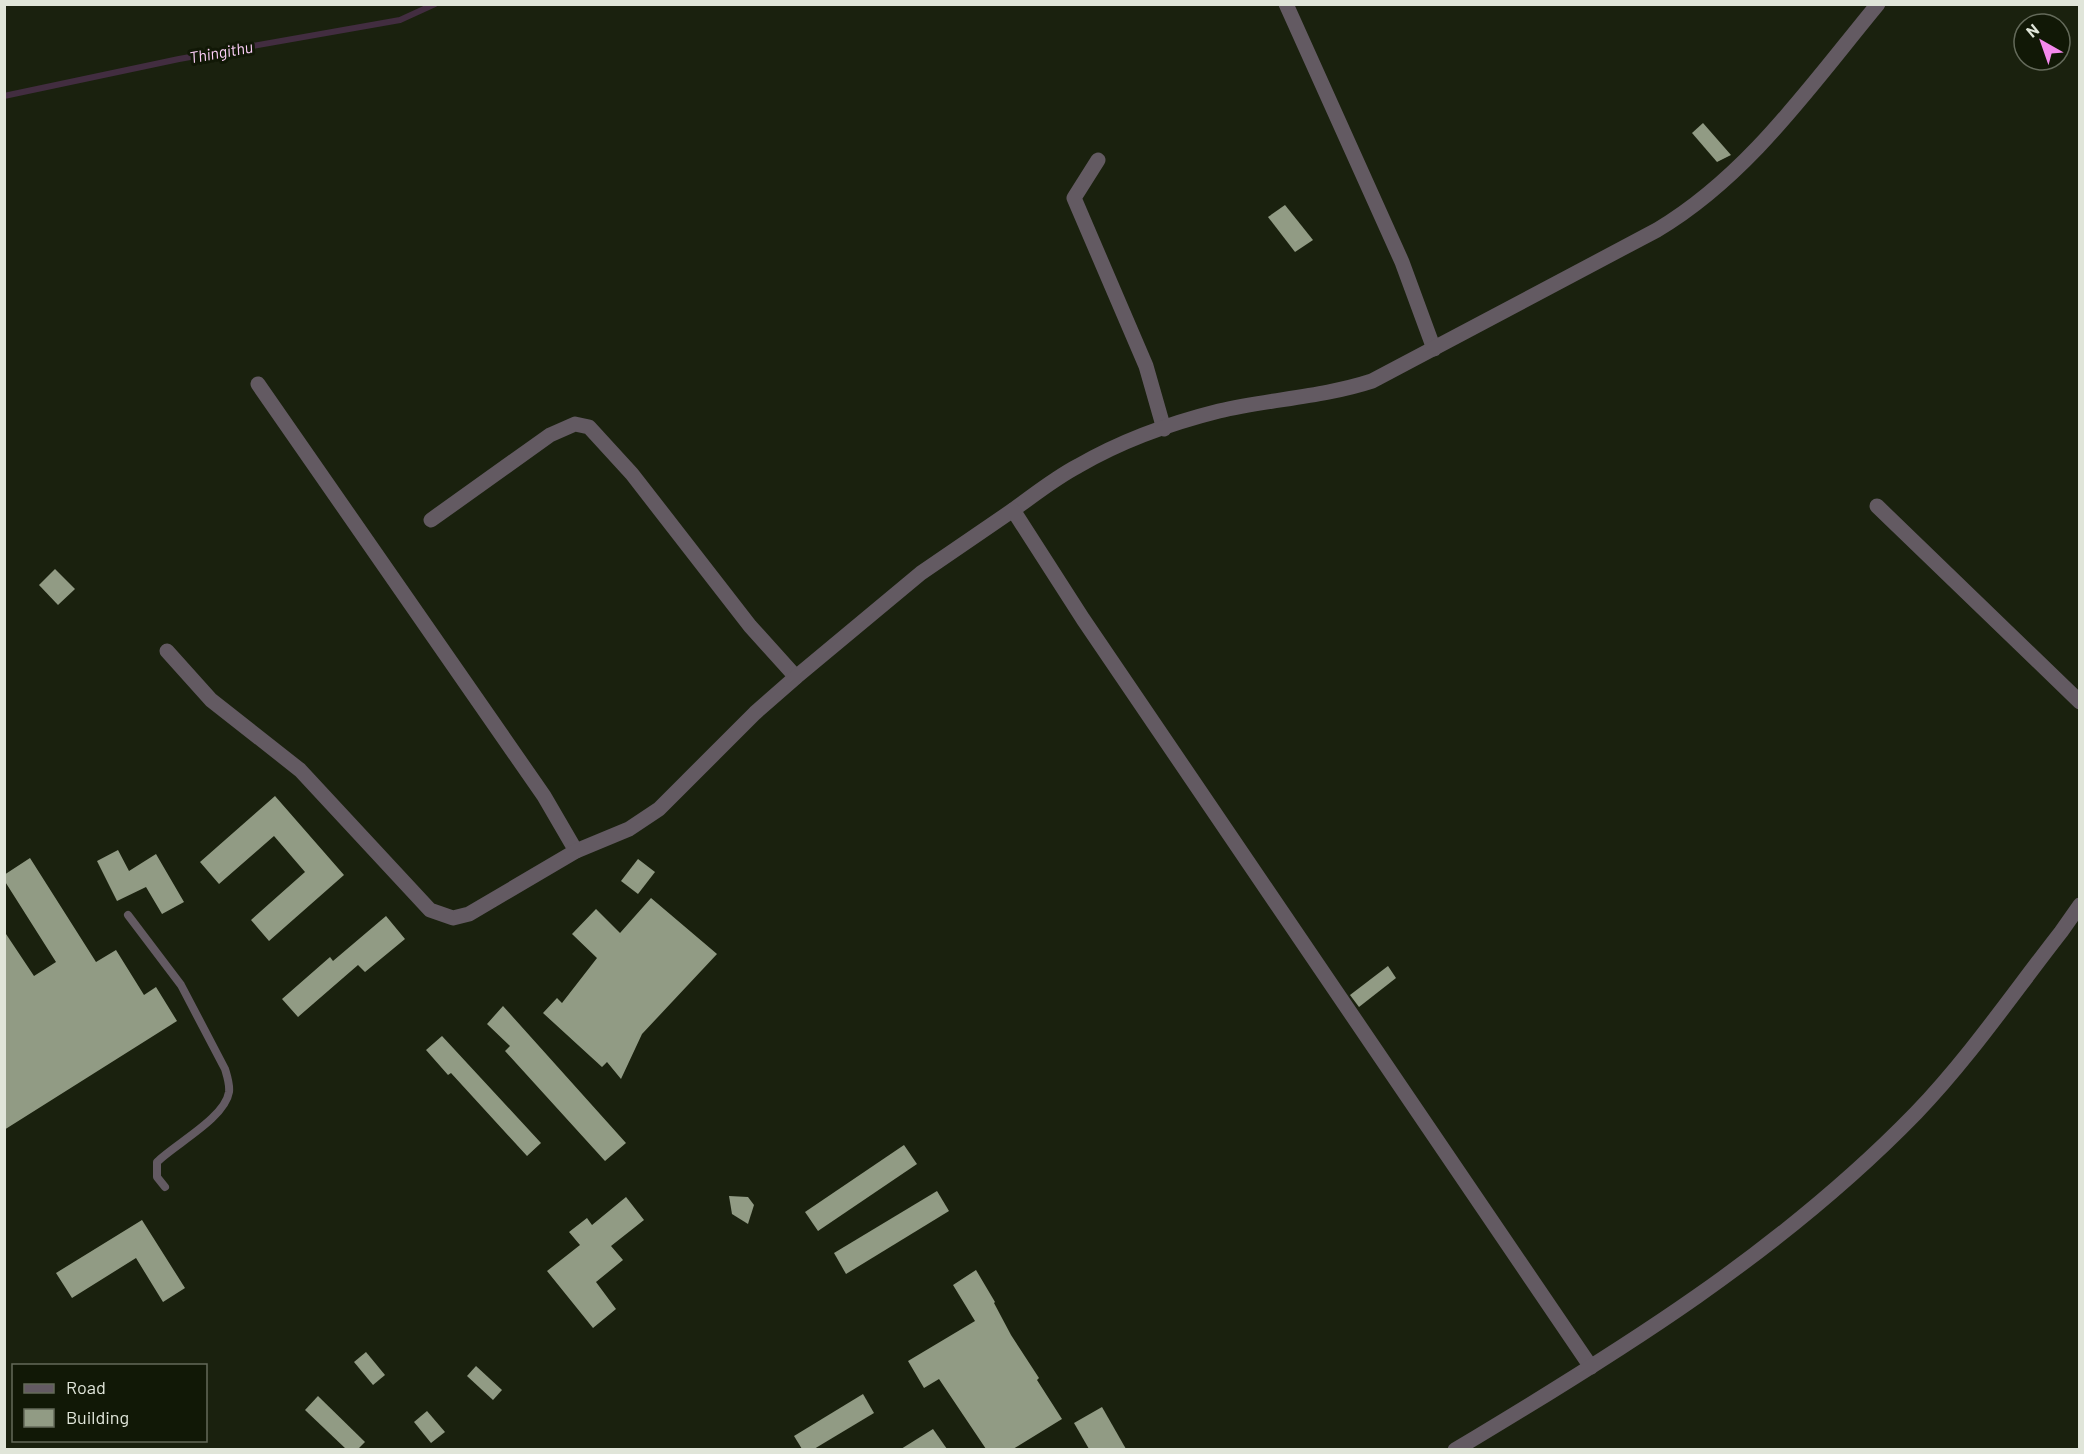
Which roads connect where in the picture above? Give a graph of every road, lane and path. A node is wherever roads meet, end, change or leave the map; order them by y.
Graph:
1 (1286, 4) edge
2 (1878, 4) edge
3 (1098, 160) dead end
4 (1434, 349) junction
5 (258, 384) dead end
6 (1164, 429) junction
7 (1877, 506) dead end
8 (1013, 510) junction
9 (431, 520) dead end
10 (167, 651) dead end
11 (796, 677) junction
12 (2079, 702) edge
13 (576, 851) junction
14 (2079, 905) edge
15 (128, 915) dead end
16 (165, 1187) dead end
17 (1591, 1366) junction
18 (1455, 1449) edge

1 - 4 street
2 - 4 street
3 - 6 street
4 - 6 street
5 - 13 street
6 - 8 street
7 - 12 street
8 - 11 street
8 - 17 street
9 - 11 street
10 - 13 street
11 - 13 street
14 - 17 street
15 - 16 lane
17 - 18 street

